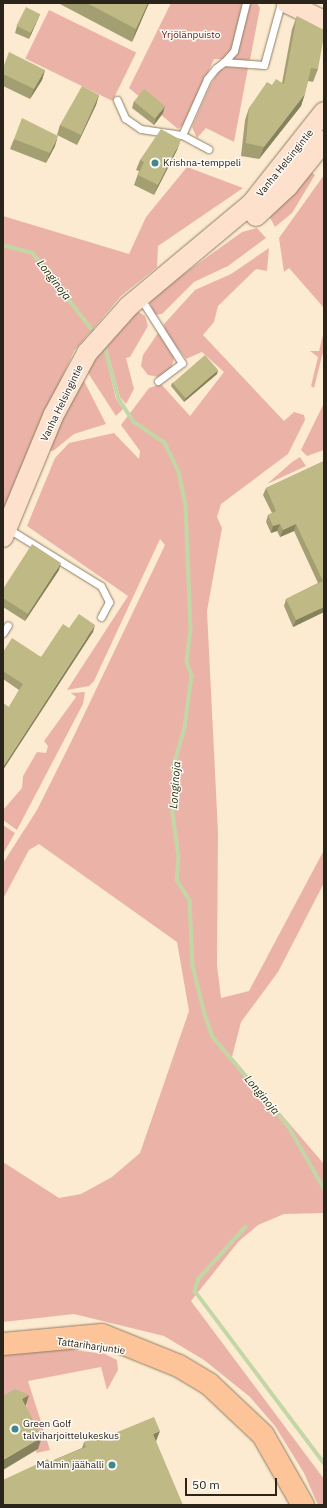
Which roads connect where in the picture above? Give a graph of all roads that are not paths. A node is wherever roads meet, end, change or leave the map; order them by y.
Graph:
1 (246, 3) edge
2 (281, 3) edge
3 (287, 3) edge
4 (324, 21) edge
5 (224, 62) junction
6 (117, 100) dead end
7 (324, 112) edge
8 (182, 136) junction
9 (324, 141) edge
10 (208, 149) dead end
11 (170, 274) junction
12 (139, 297) junction
13 (158, 381) dead end
14 (5, 532) edge
15 (101, 617) dead end
16 (8, 625) dead end
17 (3, 633) edge
18 (3, 1344) edge
19 (303, 1505) edge

1 - 5 lane
2 - 5 lane
3 - 4 main road
5 - 8 lane
6 - 8 lane
7 - 11 main road, Vanha Helsingintie
8 - 10 lane
9 - 11 main road, Vanha Helsingintie
11 - 12 main road, Vanha Helsingintie
12 - 13 lane
12 - 14 main road, Vanha Helsingintie
14 - 15 lane
16 - 17 lane
18 - 19 main road, Tattariharjuntie

